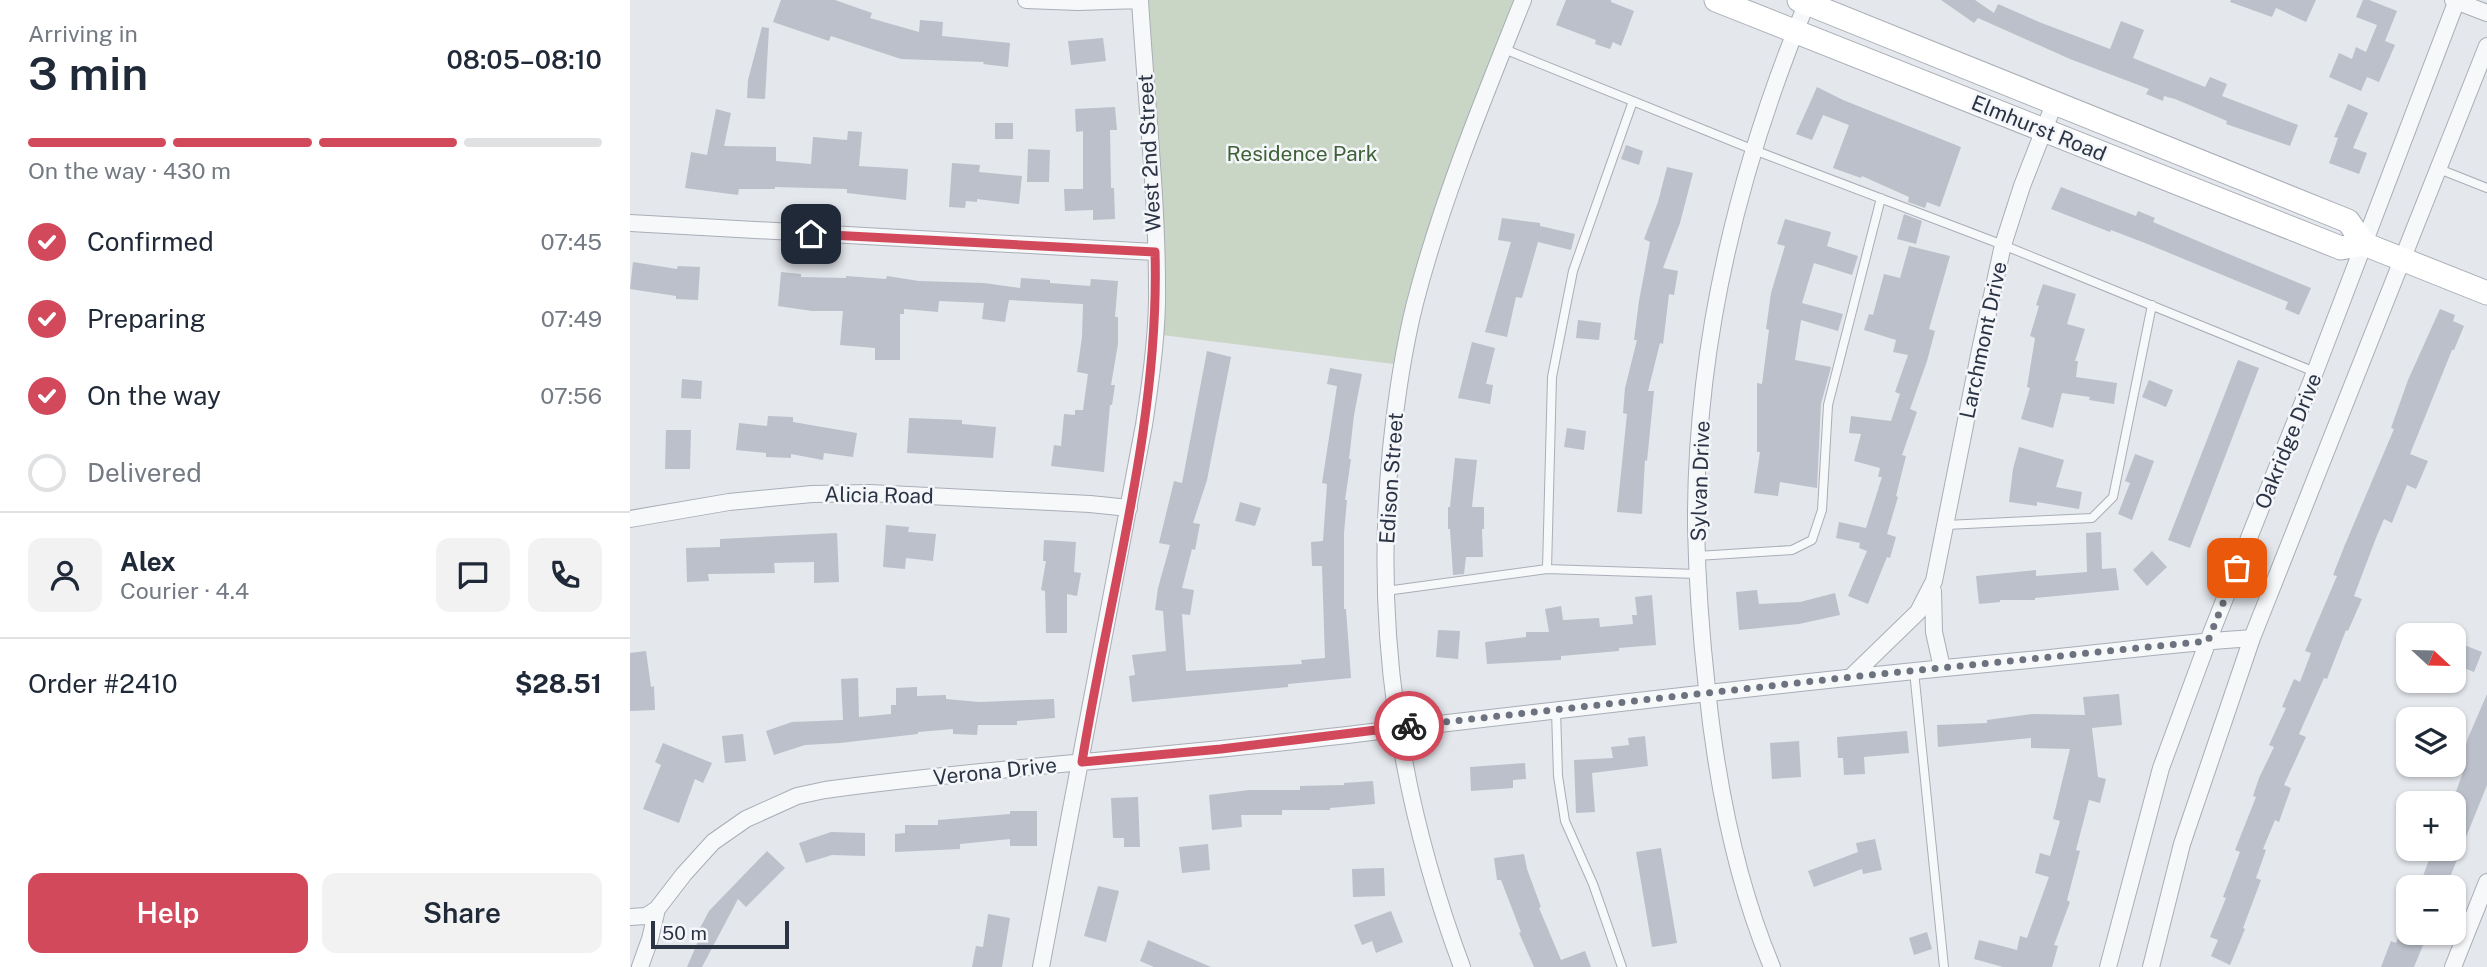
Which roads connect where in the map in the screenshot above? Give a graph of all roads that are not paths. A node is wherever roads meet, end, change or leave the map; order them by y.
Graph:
1 (1026, 0) edge
2 (1140, 0) edge
3 (1523, 0) edge
4 (1716, 0) edge
5 (2456, 0) edge
6 (1804, 1) edge
7 (2487, 13) edge
8 (1794, 32) junction
9 (2487, 47) edge
10 (1504, 49) junction
11 (1633, 101) junction
12 (2054, 104) junction
13 (2044, 130) junction
14 (1754, 150) junction
15 (2439, 169) junction
16 (2487, 188) edge
17 (1881, 198) junction
18 (630, 223) edge
19 (2364, 244) junction
20 (2003, 245) junction
21 (1155, 252) junction
22 (2403, 259) junction
23 (2487, 293) edge
24 (2152, 306) junction
25 (2315, 372) junction
26 (1129, 508) junction
27 (630, 519) edge
28 (1946, 525) junction
29 (1697, 556) junction
30 (1547, 569) junction
31 (1698, 574) junction
32 (1934, 581) junction
33 (1386, 591) junction
34 (2252, 638) junction
35 (2208, 641) junction
36 (1942, 668) junction
37 (1914, 671) junction
38 (1851, 677) junction
39 (1708, 694) junction
40 (1556, 710) junction
41 (1398, 728) junction
42 (1082, 762) junction
43 (2487, 882) edge
44 (657, 909) junction
45 (631, 917) edge
46 (639, 967) edge
47 (1041, 967) edge
48 (1462, 967) edge
49 (1622, 967) edge
50 (1772, 967) edge
51 (1944, 967) edge
52 (2108, 967) edge
53 (2151, 967) edge
54 (2453, 967) edge

1 - 2 street
2 - 21 street, West 2nd Street
3 - 10 street, Edison Street
4 - 8 street, Elmhurst Road
5 - 7 street
5 - 19 street, Oakridge Drive
6 - 8 street, Sylvan Drive
6 - 12 street, Elmhurst Road
8 - 13 street, Elmhurst Road
8 - 14 street, Sylvan Drive
9 - 15 street, Oakridge Drive
10 - 11 lane
10 - 33 street, Edison Street
11 - 14 lane
11 - 30 lane
12 - 13 street, Larchmont Drive
12 - 19 street, Elmhurst Road
13 - 19 street, Elmhurst Road
13 - 20 street, Larchmont Drive
14 - 17 lane
14 - 29 street, Sylvan Drive
15 - 16 lane
15 - 22 street, Oakridge Drive
17 - 20 lane
17 - 29 lane
18 - 21 street
19 - 22 street, Elmhurst Road
19 - 25 street, Oakridge Drive
20 - 24 lane
20 - 28 street, Larchmont Drive
21 - 26 street, West 2nd Street
22 - 23 street, Elmhurst Road
22 - 34 street, Oakridge Drive
24 - 25 lane
24 - 28 lane
25 - 35 street, Oakridge Drive
26 - 27 street, Alicia Road
26 - 42 street, West 2nd Street
28 - 32 street, Larchmont Drive
29 - 31 street, Sylvan Drive
30 - 31 lane
30 - 33 lane
31 - 39 street, Sylvan Drive
32 - 36 street, Larchmont Drive
32 - 38 street, Larchmont Drive
33 - 41 street, Edison Street
34 - 35 street, Verona Drive
34 - 53 street, Oakridge Drive
35 - 36 street, Verona Drive
35 - 52 street, Oakridge Drive
36 - 37 street, Verona Drive
37 - 38 street, Verona Drive
37 - 51 lane
38 - 39 street, Verona Drive
39 - 40 street, Verona Drive
39 - 50 street, Sylvan Drive
40 - 41 street, Verona Drive
40 - 49 lane
41 - 42 street, Verona Drive
41 - 48 street, Edison Street
42 - 44 street, Verona Drive
42 - 47 street, West 2nd Street
43 - 54 street
44 - 45 street
44 - 46 street, Verona Drive

